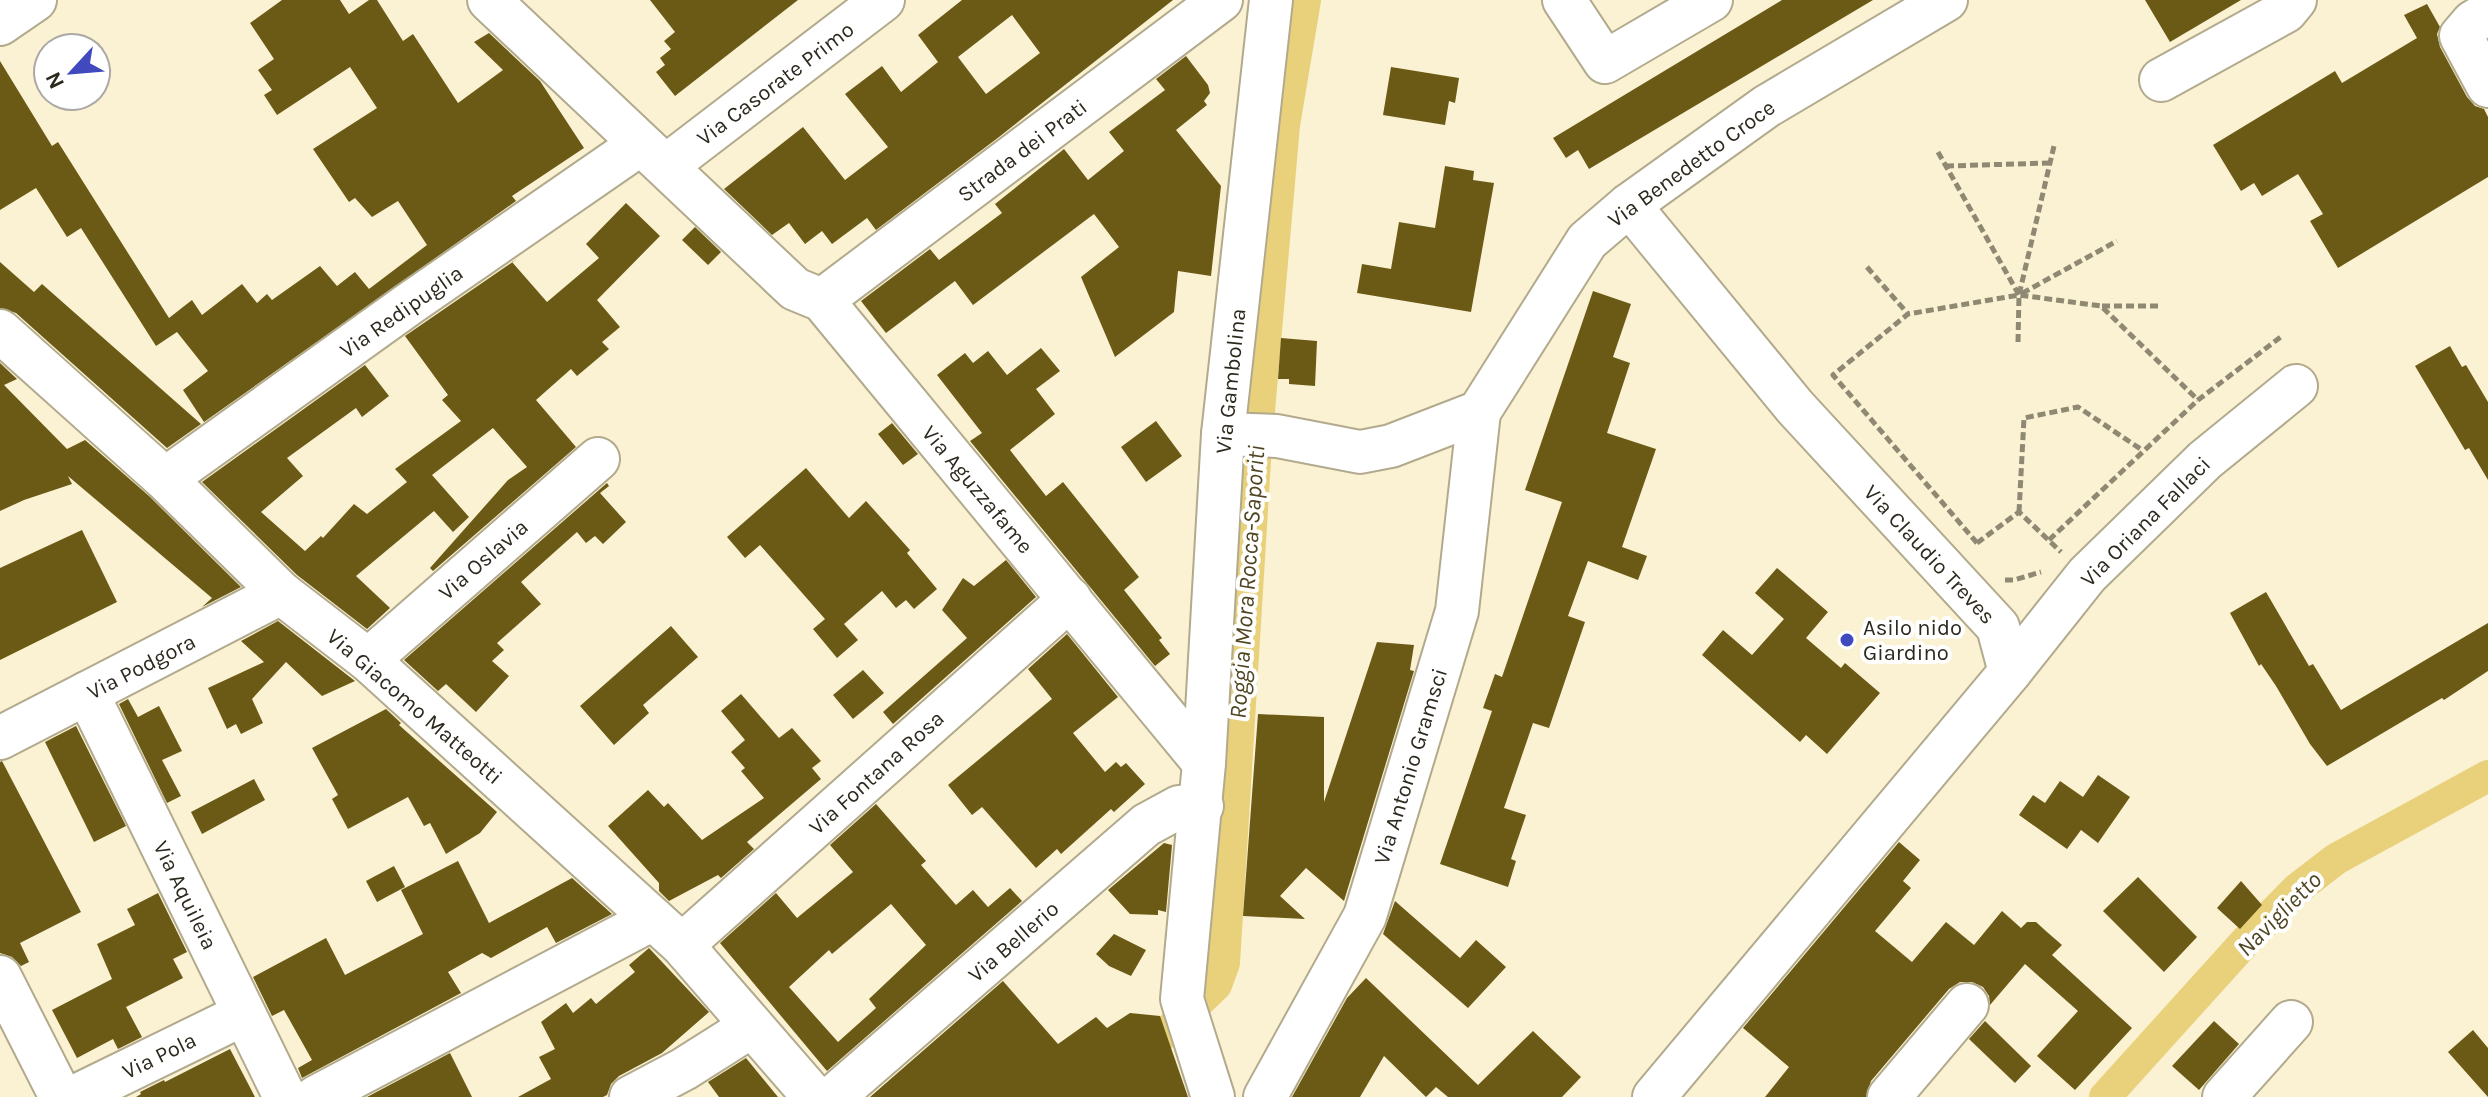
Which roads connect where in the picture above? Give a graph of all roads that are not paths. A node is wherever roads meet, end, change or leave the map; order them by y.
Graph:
1 (35, 0) edge
2 (489, 0) edge
3 (883, 0) edge
4 (1221, 0) edge
5 (1271, 0) edge
6 (1564, 0) edge
7 (1711, 0) edge
8 (1946, 0) edge
9 (2295, 0) edge
10 (2488, 13) edge
11 (0, 24) edge
12 (2161, 80) dead end
13 (2488, 86) edge
14 (653, 156) junction
15 (1629, 205) junction
16 (822, 300) junction
17 (0, 331) edge
18 (2296, 386) dead end
19 (1479, 412) junction
20 (1250, 435) junction
21 (598, 459) dead end
22 (165, 479) junction
23 (281, 593) junction
24 (1070, 599) junction
25 (368, 660) junction
26 (2010, 672) junction
27 (87, 693) junction
28 (0, 738) edge
29 (1204, 763) junction
30 (1202, 806) junction
31 (668, 932) junction
32 (0, 977) edge
33 (1967, 1005) dead end
34 (244, 1014) junction
35 (2291, 1022) dead end
36 (752, 1026) junction
37 (1212, 1094) edge
38 (61, 1097) edge
39 (74, 1097) edge
40 (285, 1097) edge
41 (316, 1097) edge
42 (631, 1097) edge
43 (814, 1097) edge
44 (833, 1097) edge
45 (1256, 1097) edge
46 (1265, 1097) edge
47 (1654, 1097) edge
48 (1889, 1097) edge
49 (2224, 1097) edge

1 - 11 street
2 - 14 street, Via Aguzzafame
3 - 14 street, Via Casorate Primo
4 - 16 street, Strada dei Prati
5 - 20 street, Via Gambolina
6 - 7 street
8 - 15 street, Via Benedetto Croce
9 - 12 street
10 - 13 street
14 - 16 street, Via Aguzzafame
14 - 22 street, Via Redipuglia
15 - 19 street, Via Benedetto Croce
15 - 26 street, Via Claudio Treves
16 - 24 street, Via Aguzzafame
17 - 22 street, Via Giacomo Matteotti
18 - 26 street, Via Oriana Fallaci
19 - 20 street
19 - 46 street, Via Antonio Gramsci
20 - 29 street, Via Gambolina
21 - 25 street, Via Oslavia
22 - 23 street, Via Giacomo Matteotti
23 - 25 street, Via Giacomo Matteotti
23 - 27 street, Via Podgora
24 - 29 street, Via Aguzzafame
24 - 31 street, Via Fontana Rosa
25 - 31 street, Via Giacomo Matteotti
26 - 47 street
27 - 28 street, Via Podgora
27 - 34 street, Via Aquileia
29 - 30 street
30 - 37 street
30 - 44 street, Via Bellerio
31 - 36 street, Via Giacomo Matteotti
31 - 41 street
32 - 38 street
33 - 48 street
34 - 39 street, Via Pola
34 - 40 street, Via Aquileia
35 - 49 street
36 - 42 street
36 - 43 street, Via Giacomo Matteotti
37 - 45 street

